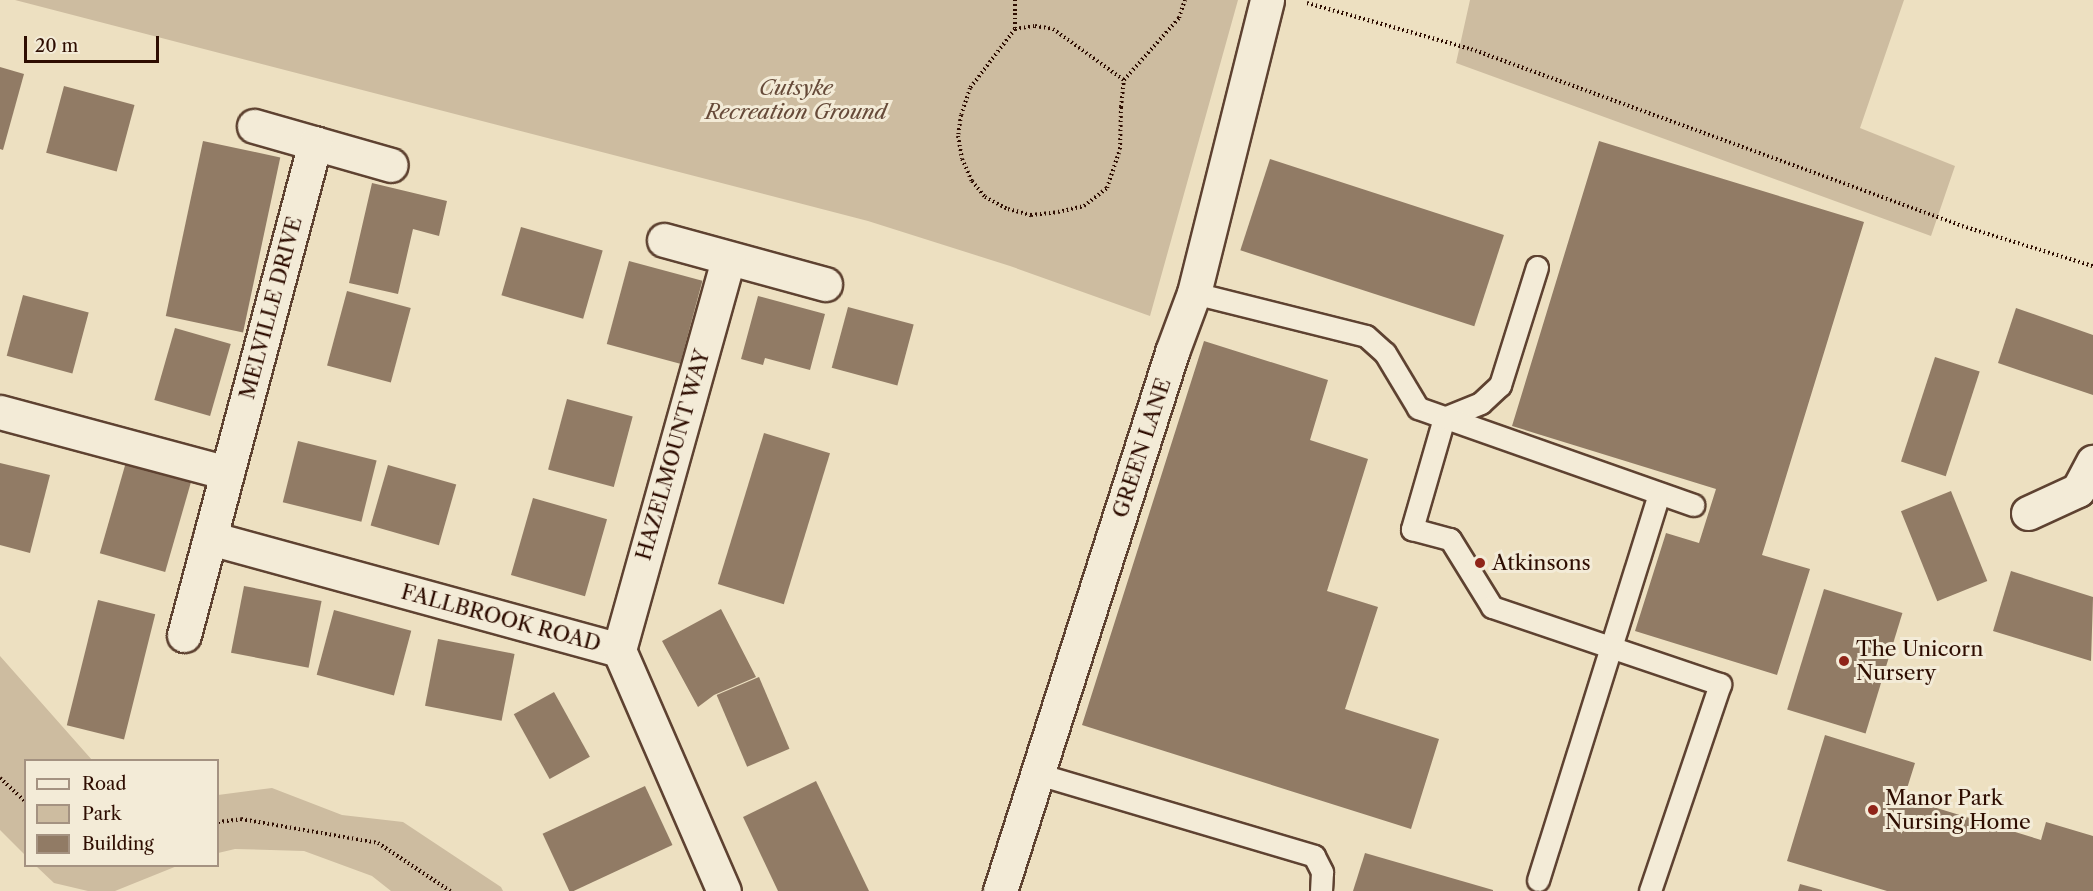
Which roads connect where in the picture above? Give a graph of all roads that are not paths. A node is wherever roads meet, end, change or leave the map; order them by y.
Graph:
1 (1267, 0) edge
2 (254, 126) dead end
3 (315, 143) junction
4 (391, 165) dead end
5 (664, 240) dead end
6 (728, 259) junction
7 (1537, 267) dead end
8 (825, 284) dead end
9 (1194, 293) junction
10 (0, 412) edge
11 (1444, 418) junction
12 (227, 473) junction
13 (2088, 486) edge
14 (1659, 493) junction
15 (1693, 505) dead end
16 (2028, 513) dead end
17 (210, 538) junction
18 (184, 635) dead end
19 (1611, 646) junction
20 (619, 650) junction
21 (1038, 774) junction
22 (1538, 880) dead end
23 (714, 888) edge
24 (1000, 891) edge
25 (1322, 891) edge
26 (1650, 891) edge

1 - 9 street, GREEN LANE
2 - 3 street
3 - 4 street
3 - 12 street, MELVILLE DRIVE
5 - 6 street
6 - 8 street
6 - 20 street, HAZELMOUNT WAY
7 - 11 lane
9 - 11 lane
9 - 21 street, GREEN LANE
10 - 12 street
11 - 14 lane
11 - 19 lane
12 - 17 street
13 - 16 street
14 - 15 lane
14 - 19 lane
17 - 18 street
17 - 20 street, FALLBROOK ROAD
19 - 22 lane
19 - 26 lane
20 - 23 street, FALLBROOK ROAD
21 - 24 street, GREEN LANE
21 - 25 lane

